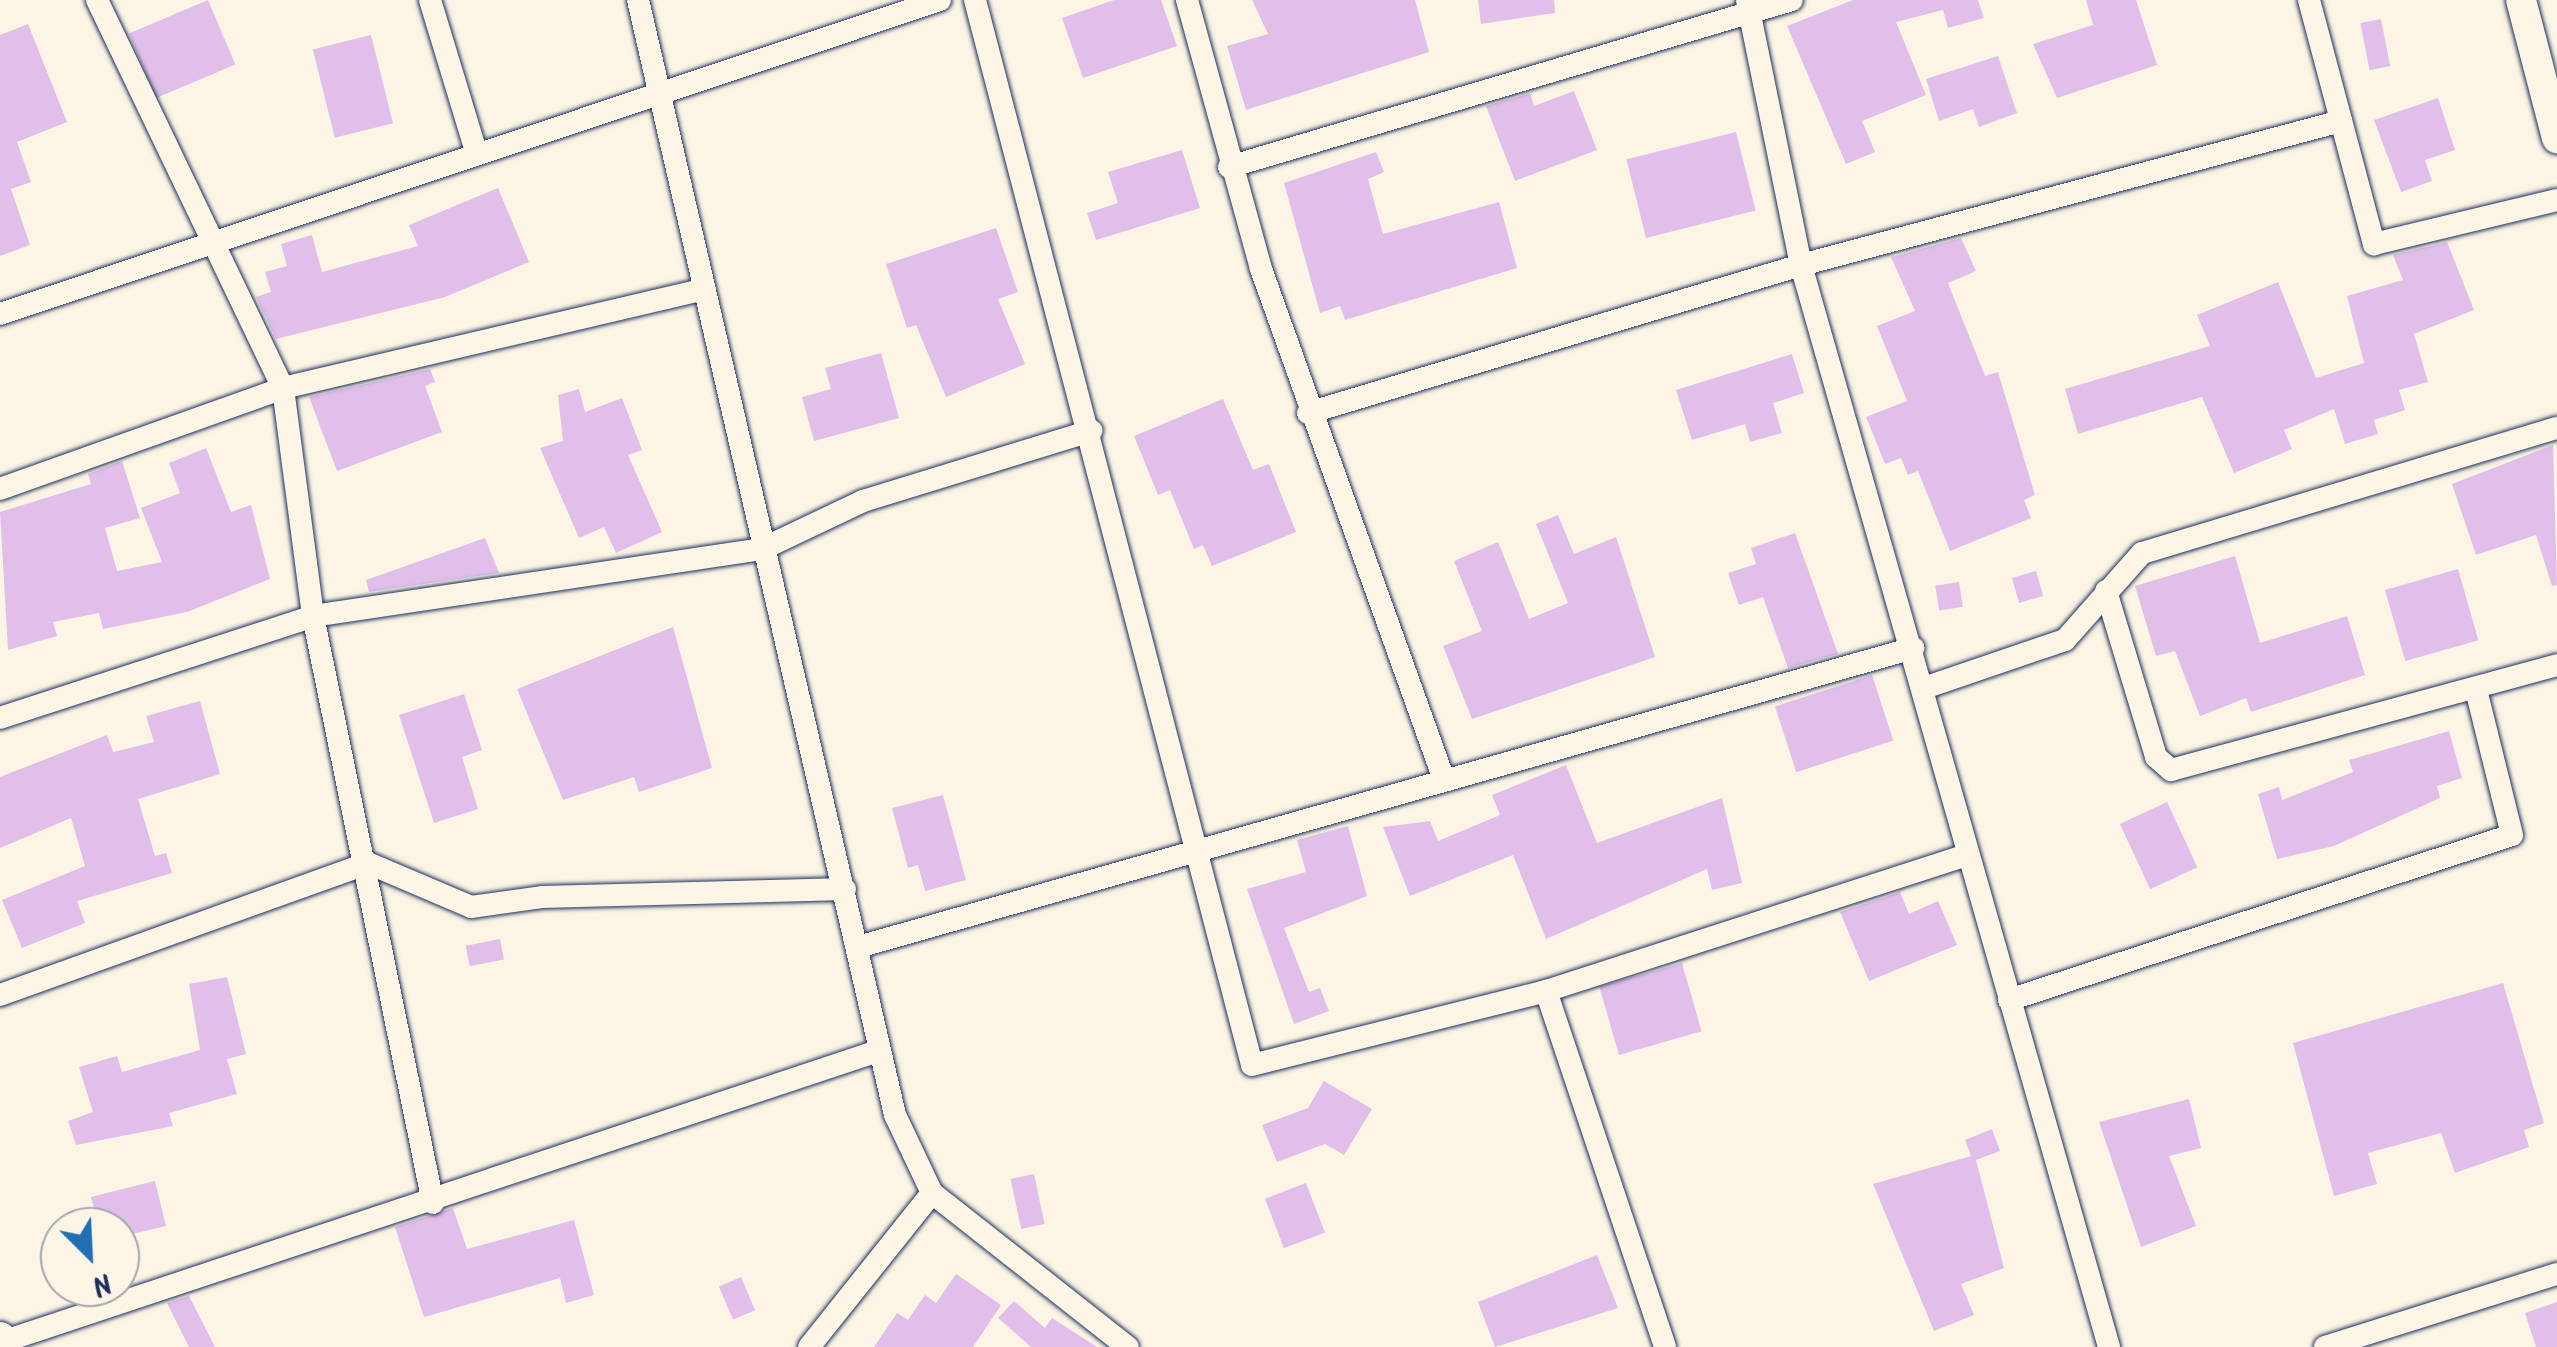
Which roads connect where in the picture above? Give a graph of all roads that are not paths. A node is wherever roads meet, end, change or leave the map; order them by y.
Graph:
1 (97, 0) edge
2 (430, 0) edge
3 (638, 0) edge
4 (940, 0) edge
5 (975, 0) edge
6 (1188, 0) edge
7 (1792, 0) edge
8 (2309, 0) edge
9 (2522, 0) edge
10 (1749, 7) edge
11 (663, 91) junction
12 (2341, 121) junction
13 (2557, 138) edge
14 (474, 148) junction
15 (1228, 167) junction
16 (2557, 200) edge
17 (206, 238) junction
18 (1801, 265) junction
19 (704, 290) junction
20 (0, 314) edge
21 (283, 388) junction
22 (1308, 412) junction
23 (2557, 428) edge
24 (1091, 431) junction
25 (0, 489) edge
26 (762, 548) junction
27 (2106, 591) junction
28 (313, 616) junction
29 (1913, 648) junction
30 (2557, 665) edge
31 (1924, 688) junction
32 (2476, 690) junction
33 (0, 718) edge
34 (1443, 777) junction
35 (1192, 852) junction
36 (1968, 855) junction
37 (368, 863) junction
38 (845, 889) junction
39 (858, 947) junction
40 (2, 988) edge
41 (1546, 990) junction
42 (2009, 1000) junction
43 (878, 1051) junction
44 (932, 1193) junction
45 (433, 1204) junction
46 (2557, 1274) edge
47 (2, 1343) edge
48 (809, 1347) edge
49 (1128, 1347) edge
50 (1665, 1347) edge
51 (2109, 1347) edge
52 (2325, 1347) edge

1 - 17 street
2 - 14 street
3 - 11 street
4 - 11 street
5 - 24 street
6 - 15 street
7 - 10 street
8 - 12 street
9 - 13 street
10 - 15 street
10 - 18 street
11 - 14 street
11 - 19 street
12 - 16 street
12 - 18 street
14 - 17 street
15 - 22 street
17 - 20 street
17 - 21 street
18 - 22 street
18 - 29 street
19 - 21 street
19 - 26 street
21 - 25 street
21 - 28 street
22 - 34 street
23 - 27 street
24 - 26 street
24 - 35 street
26 - 28 street
26 - 38 street
27 - 31 street
27 - 32 street
28 - 33 street
28 - 37 street
29 - 31 street
29 - 34 street
30 - 32 street
31 - 36 street
32 - 42 street
34 - 35 street
35 - 39 street
35 - 41 street
36 - 41 street
36 - 42 street
37 - 38 street
37 - 40 street
37 - 45 street
38 - 39 street
39 - 43 street
41 - 50 street
42 - 51 street
43 - 44 street
43 - 45 street
44 - 48 street
44 - 49 street
45 - 47 street
46 - 52 street

